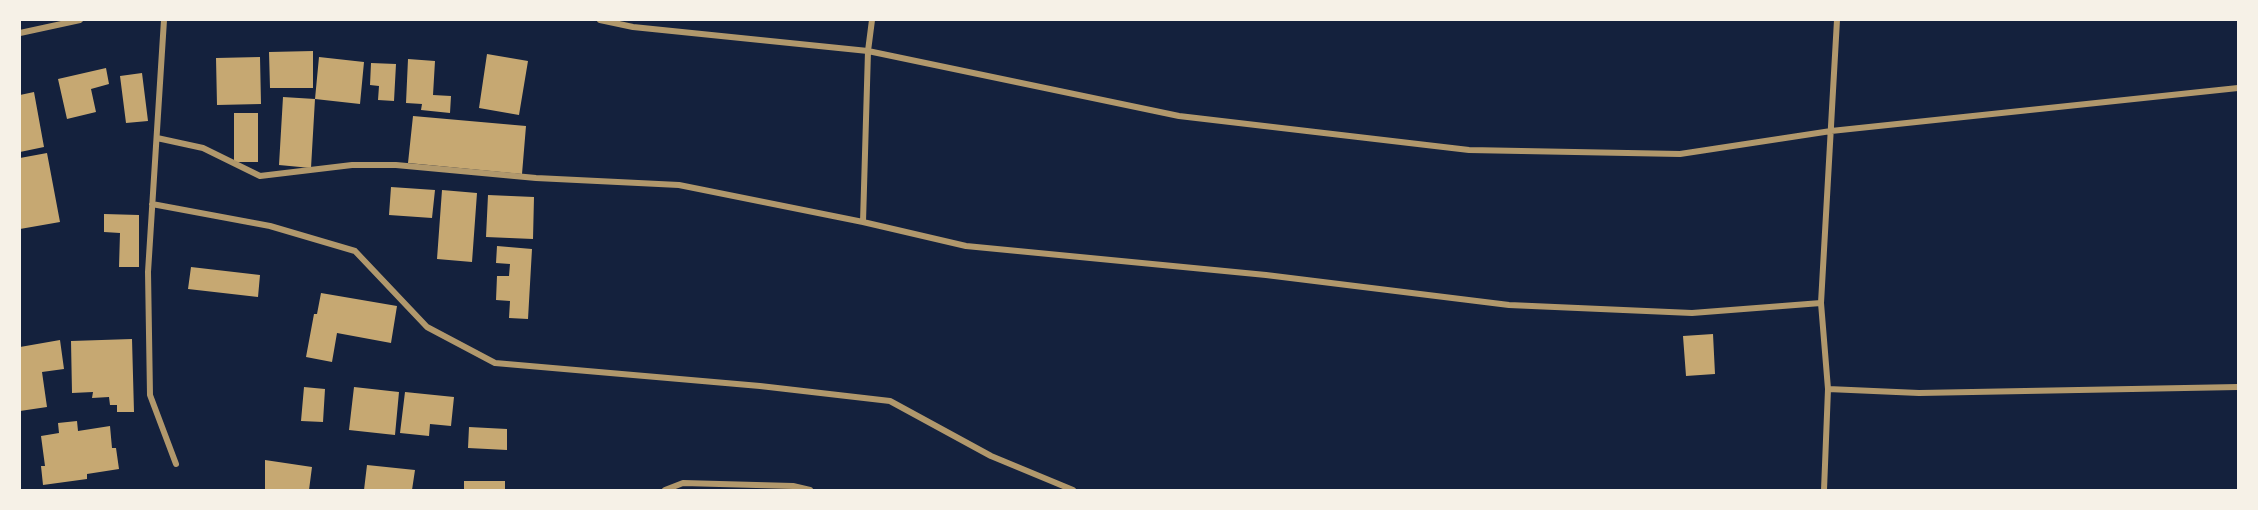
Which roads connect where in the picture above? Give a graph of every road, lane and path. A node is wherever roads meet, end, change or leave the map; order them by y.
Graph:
1 (80, 20) edge
2 (164, 20) edge
3 (600, 20) edge
4 (872, 20) edge
5 (1837, 20) edge
6 (20, 33) edge
7 (868, 51) junction
8 (2238, 88) edge
9 (1831, 132) junction
10 (157, 138) junction
11 (152, 204) junction
12 (863, 222) junction
13 (1821, 303) junction
14 (2238, 387) edge
15 (1828, 389) junction
16 (176, 464) dead end
17 (665, 490) edge
18 (810, 490) edge
19 (1073, 490) edge
20 (1824, 490) edge

1 - 6 street
2 - 10 street
3 - 7 street
4 - 7 street
5 - 9 street
7 - 9 street
7 - 12 street
8 - 9 street
9 - 13 street
10 - 11 street
10 - 12 street
11 - 16 street
11 - 19 street
12 - 13 street
13 - 15 street
14 - 15 street
15 - 20 street
17 - 18 street

